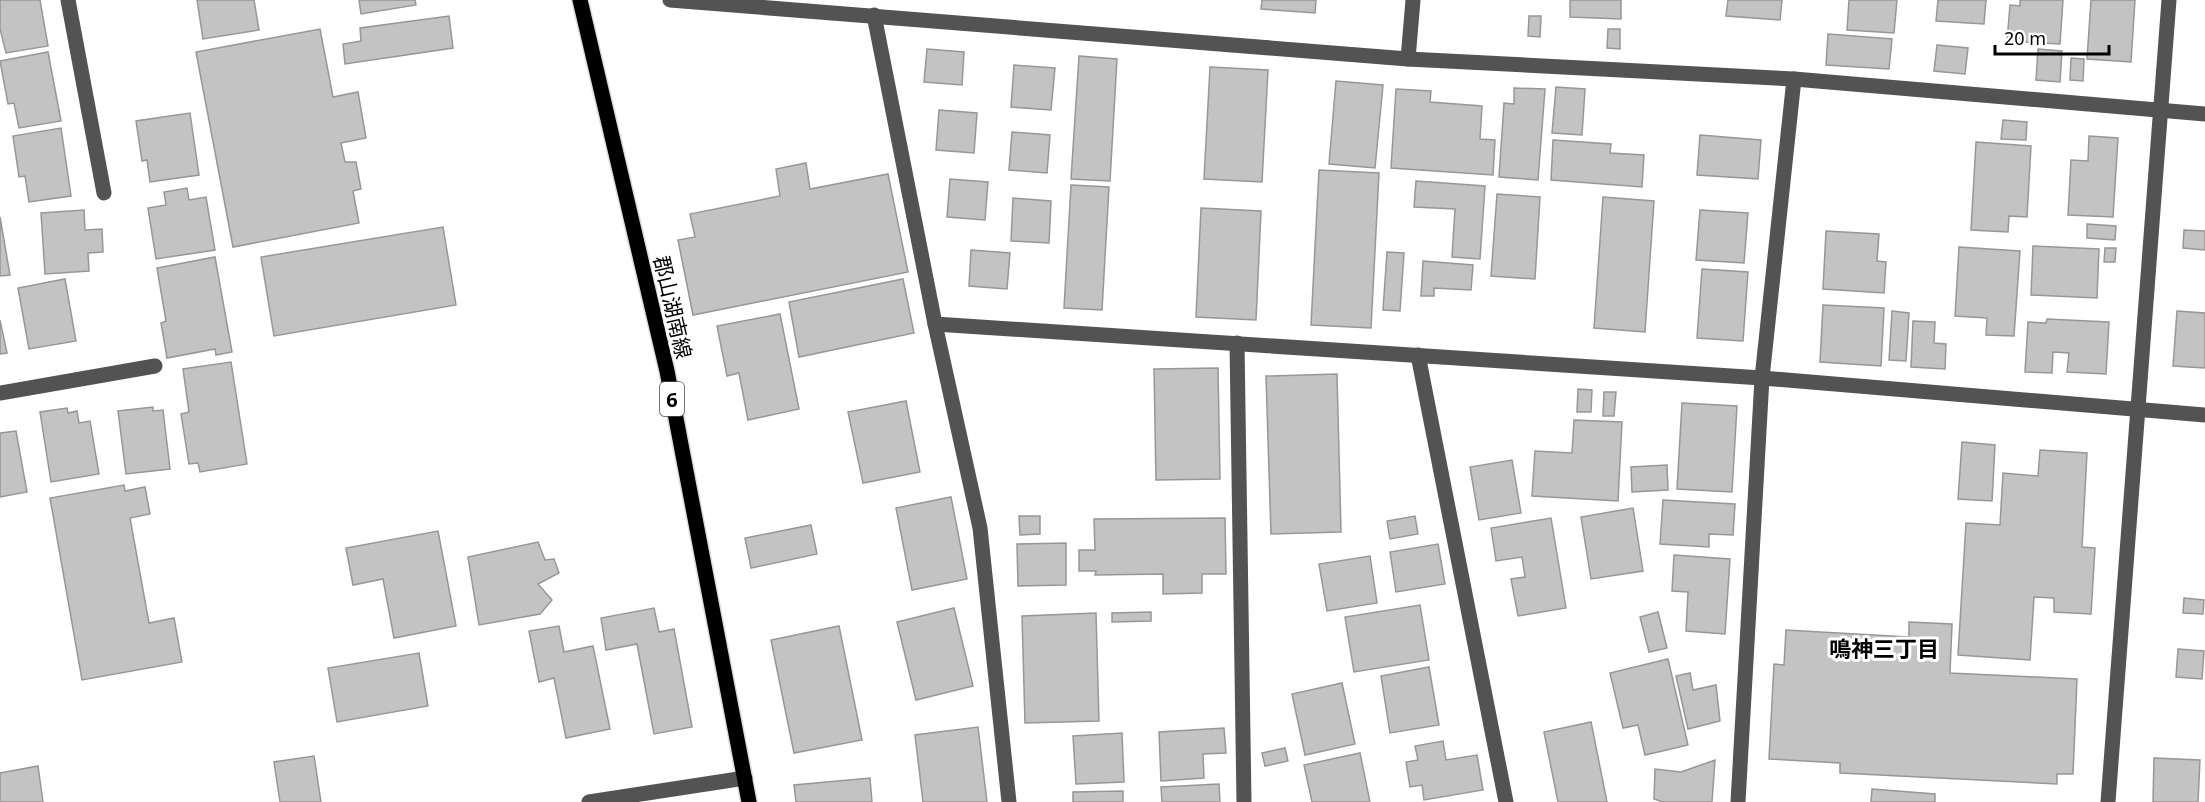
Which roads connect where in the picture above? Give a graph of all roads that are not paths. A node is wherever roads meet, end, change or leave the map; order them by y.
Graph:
1 (68, 0) edge
2 (580, 0) edge
3 (670, 0) edge
4 (1413, 0) edge
5 (2169, 0) edge
6 (874, 15) junction
7 (1407, 59) junction
8 (1794, 79) junction
9 (2160, 111) junction
10 (2205, 114) edge
11 (104, 193) dead end
12 (935, 324) junction
13 (1237, 343) junction
14 (1418, 355) junction
15 (155, 366) dead end
16 (1762, 378) junction
17 (0, 393) edge
18 (2139, 410) junction
19 (2205, 415) edge
20 (745, 778) junction
21 (589, 802) edge
22 (749, 802) edge
23 (1009, 802) edge
24 (1244, 802) edge
25 (1506, 802) edge
26 (1738, 802) edge
27 (2108, 802) edge

1 - 11 street
2 - 20 main road, 郡山湖南線 / 6
3 - 6 street
4 - 7 street
5 - 9 street
6 - 7 street
6 - 12 street
7 - 8 street
8 - 9 street
8 - 16 street
9 - 10 street
9 - 18 street
12 - 13 street
12 - 23 street
13 - 14 street
13 - 24 street
14 - 16 street
14 - 25 street
15 - 17 street
16 - 18 street
16 - 26 street
18 - 19 street
18 - 27 street
20 - 21 street
20 - 22 main road, 郡山湖南線 / 6

